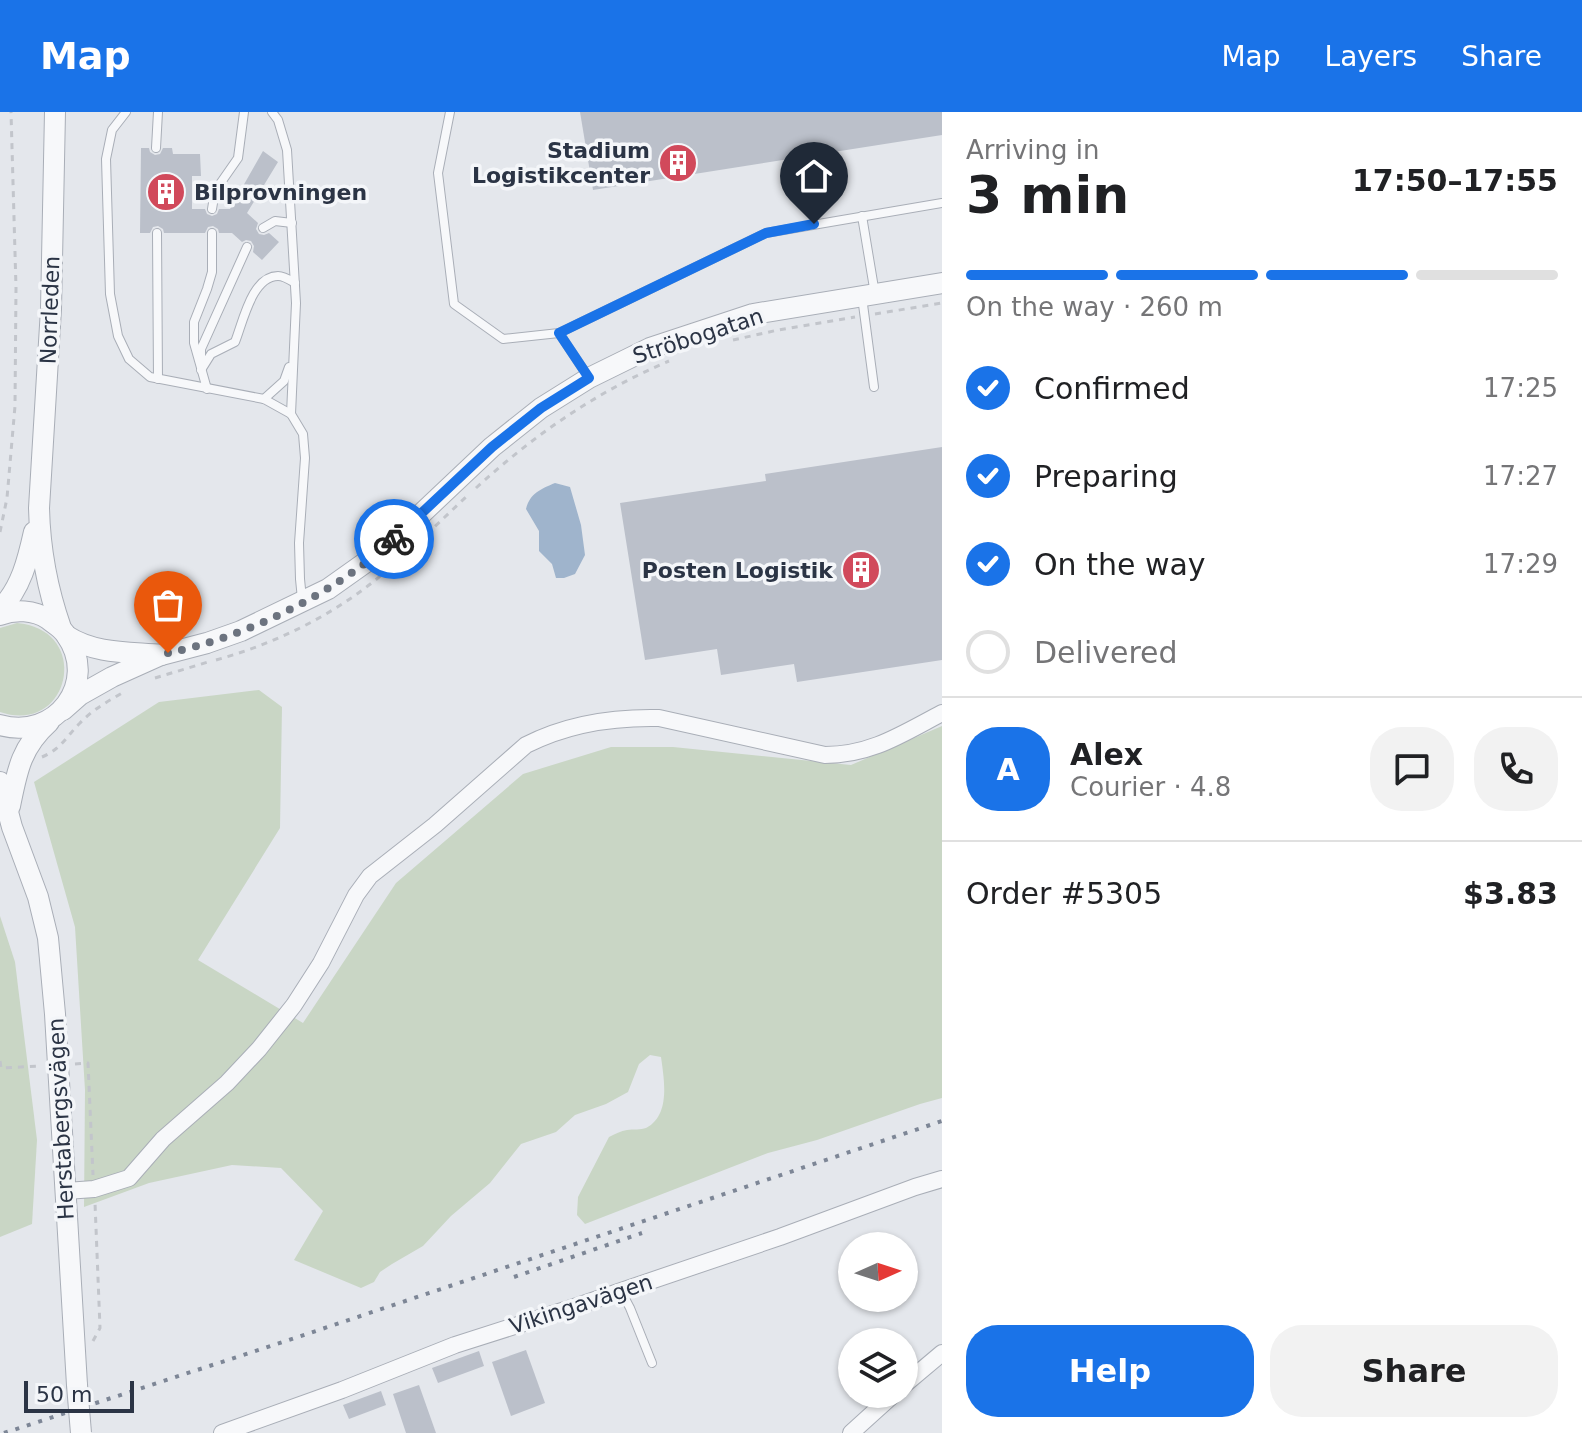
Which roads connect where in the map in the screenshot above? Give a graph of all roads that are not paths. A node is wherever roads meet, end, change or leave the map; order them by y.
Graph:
1 (55, 112) edge
2 (126, 112) edge
3 (158, 112) edge
4 (244, 112) edge
5 (272, 112) edge
6 (450, 112) edge
7 (156, 148) dead end
8 (942, 203) edge
9 (212, 209) dead end
10 (862, 216) junction
11 (292, 223) junction
12 (263, 228) dead end
13 (157, 233) dead end
14 (212, 233) dead end
15 (247, 247) dead end
16 (295, 283) junction
17 (942, 283) edge
18 (867, 302) junction
19 (559, 333) junction
20 (292, 359) junction
21 (201, 370) junction
22 (589, 378) junction
23 (158, 379) junction
24 (874, 387) dead end
25 (207, 389) junction
26 (264, 399) junction
27 (291, 414) junction
28 (39, 508) junction
29 (303, 601) junction
30 (0, 612) edge
31 (64, 632) junction
32 (161, 655) junction
33 (942, 713) edge
34 (56, 715) junction
35 (0, 725) edge
36 (0, 782) edge
37 (9, 810) junction
38 (942, 1179) edge
39 (66, 1191) junction
40 (621, 1291) junction
41 (942, 1353) edge
42 (652, 1363) dead end
43 (918, 1373) edge
44 (879, 1408) edge
45 (81, 1433) edge
46 (222, 1433) edge
47 (851, 1433) edge

1 - 28 street, Norrleden
2 - 23 lane
3 - 7 lane
4 - 9 lane
5 - 11 lane
6 - 19 lane
8 - 10 lane
10 - 18 lane
10 - 19 lane
11 - 12 lane
11 - 16 lane
13 - 23 lane
14 - 21 lane
15 - 21 lane
16 - 20 lane
16 - 21 lane
17 - 18 street, Ströbogatan
18 - 22 street, Ströbogatan
18 - 24 lane
19 - 22 lane
20 - 26 lane
20 - 27 lane
21 - 25 lane
22 - 29 street, Ströbogatan
23 - 25 lane
25 - 26 lane
26 - 27 lane
27 - 29 lane
28 - 30 street
28 - 31 street
29 - 32 street, Ströbogatan
30 - 31 street, Ströbogatan
31 - 32 street, Ströbogatan
31 - 34 street
32 - 34 street, Ströbogatan
33 - 39 street
34 - 35 street
34 - 37 street, Herstabergsvägen
36 - 37 street, Herstabergsvägen
37 - 39 street, Herstabergsvägen
38 - 40 street, Vikingavägen
39 - 45 street, Herstabergsvägen, bridge
40 - 42 lane
40 - 46 street, Vikingavägen
41 - 43 street
44 - 47 street

